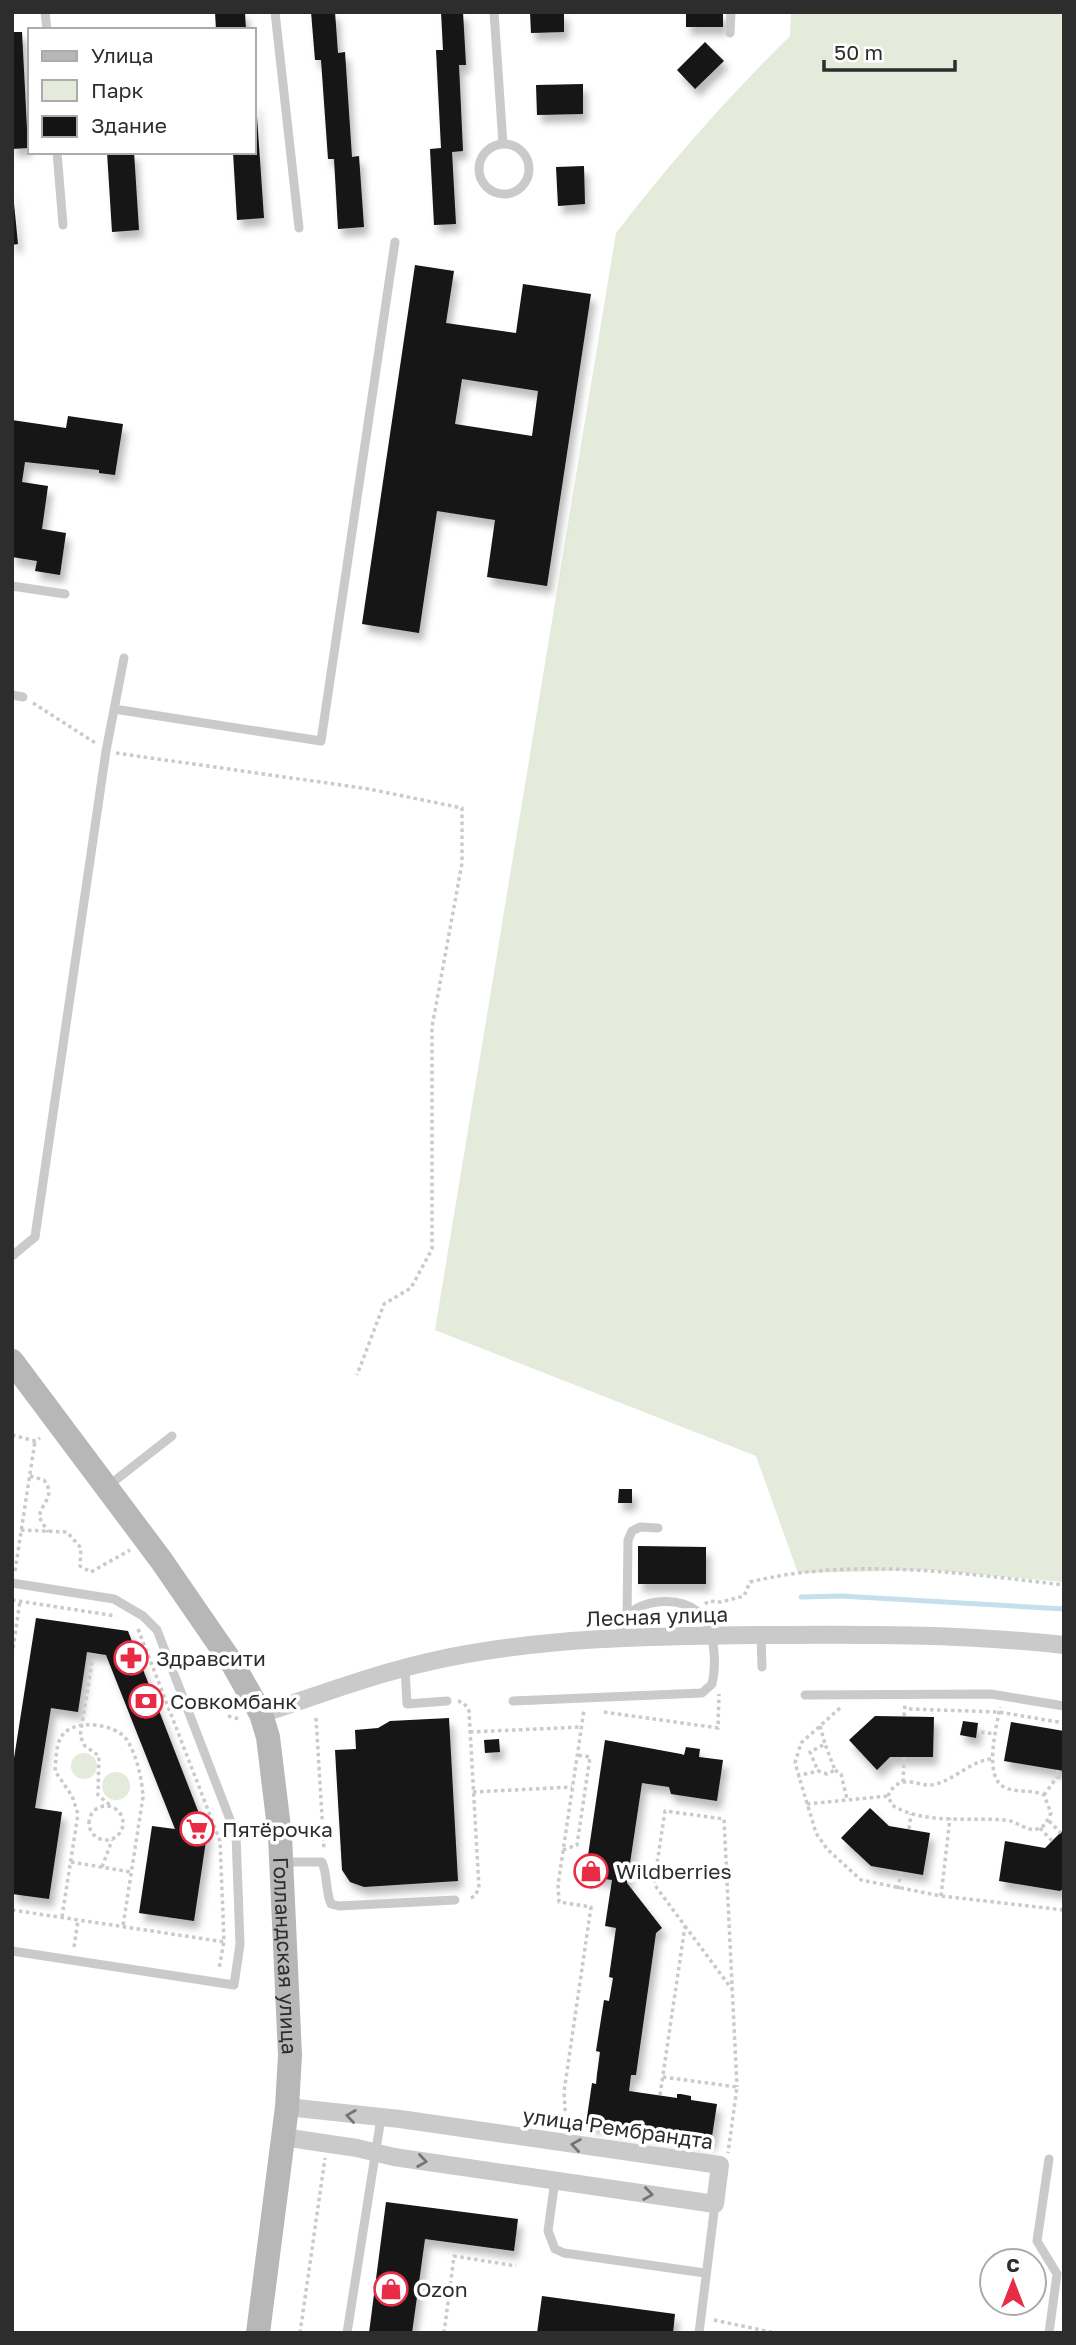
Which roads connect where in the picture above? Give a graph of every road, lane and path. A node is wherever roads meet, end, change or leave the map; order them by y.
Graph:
1 (275, 12) edge
2 (494, 12) edge
3 (731, 12) edge
4 (730, 33) dead end
5 (503, 144) junction
6 (57, 154) edge
7 (63, 226) dead end
8 (299, 228) dead end
9 (395, 242) dead end
10 (12, 586) edge
11 (65, 594) dead end
12 (124, 657) dead end
13 (12, 695) edge
14 (23, 697) joint
15 (114, 709) junction
16 (106, 751) junction
17 (12, 1256) edge
18 (12, 1362) edge
19 (357, 1375) dead end
20 (12, 1435) edge
21 (172, 1436) dead end
22 (40, 1438) dead end
23 (35, 1441) junction
24 (30, 1476) junction
25 (106, 1487) junction
26 (659, 1528) dead end
27 (21, 1530) junction
28 (48, 1532) junction
29 (131, 1550) dead end
30 (16, 1584) edge
31 (1064, 1585) edge
32 (12, 1600) edge
33 (20, 1601) junction
34 (698, 1611) junction
35 (627, 1616) junction
36 (121, 1617) dead end
37 (133, 1618) dead end
38 (712, 1635) junction
39 (761, 1635) junction
40 (619, 1639) junction
41 (1064, 1645) edge
42 (12, 1655) edge
43 (92, 1662) dead end
44 (762, 1667) dead end
45 (405, 1668) junction
46 (713, 1679) junction
47 (854, 1694) junction
48 (805, 1695) dead end
49 (1002, 1696) junction
50 (586, 1698) junction
51 (447, 1701) joint
52 (513, 1701) dead end
53 (1064, 1706) edge
54 (584, 1709) junction
55 (892, 1709) dead end
56 (592, 1710) dead end
57 (601, 1711) dead end
58 (999, 1712) junction
59 (261, 1714) junction
60 (316, 1718) dead end
61 (1064, 1723) edge
62 (83, 1725) junction
63 (820, 1726) junction
64 (581, 1727) junction
65 (470, 1732) junction
66 (981, 1732) dead end
67 (995, 1734) junction
68 (825, 1744) junction
69 (577, 1755) junction
70 (904, 1757) dead end
71 (991, 1759) junction
72 (835, 1769) junction
73 (1058, 1770) dead end
74 (818, 1771) junction
75 (797, 1776) junction
76 (1056, 1777) junction
77 (1064, 1778) edge
78 (903, 1782) junction
79 (572, 1787) junction
80 (473, 1792) junction
81 (1044, 1795) junction
82 (888, 1796) junction
83 (847, 1800) junction
84 (806, 1804) junction
85 (111, 1807) junction
86 (911, 1814) junction
87 (950, 1818) junction
88 (1049, 1821) junction
89 (1040, 1828) junction
90 (909, 1829) dead end
91 (1061, 1833) dead end
92 (113, 1839) junction
93 (1052, 1841) dead end
94 (563, 1850) junction
95 (281, 1862) junction
96 (322, 1862) junction
97 (71, 1863) junction
98 (102, 1867) junction
99 (131, 1872) junction
100 (901, 1872) dead end
101 (898, 1889) junction
102 (941, 1896) junction
103 (455, 1900) joint
104 (12, 1910) edge
105 (1064, 1910) edge
106 (62, 1917) junction
107 (78, 1919) junction
108 (123, 1926) junction
109 (685, 1926) junction
110 (224, 1941) junction
111 (240, 1944) junction
112 (12, 1951) edge
113 (72, 1960) junction
114 (218, 1982) junction
115 (734, 1992) junction
116 (663, 2077) junction
117 (737, 2087) junction
118 (660, 2095) dead end
119 (287, 2107) junction
120 (381, 2118) junction
121 (566, 2136) dead end
122 (283, 2137) junction
123 (729, 2145) dead end
124 (376, 2151) junction
125 (325, 2154) dead end
126 (1049, 2159) dead end
127 (555, 2180) junction
128 (715, 2204) junction
129 (516, 2266) dead end
130 (705, 2273) junction
131 (701, 2317) junction
132 (258, 2333) edge
133 (300, 2333) edge
134 (347, 2333) edge
135 (444, 2333) edge
136 (699, 2333) edge
137 (775, 2333) edge
138 (1049, 2333) edge

1 - 8 lane
2 - 5 lane
3 - 4 lane
5 - 5 lane
6 - 7 lane
9 - 15 lane
10 - 11 lane
12 - 15 lane
13 - 14 lane
14 - 16 path
15 - 16 lane
16 - 17 lane
16 - 19 path
18 - 25 street, Голландская улица
20 - 23 path
21 - 25 lane
22 - 23 path
23 - 24 path
24 - 27 path
24 - 28 path
25 - 59 street, Голландская улица
26 - 35 lane
27 - 28 path
27 - 30 path
28 - 29 path
30 - 33 path
30 - 111 lane
31 - 34 path
32 - 33 path
33 - 36 path
33 - 42 path
34 - 35 lane
34 - 38 lane
35 - 40 lane
37 - 110 path
38 - 39 street, Лесная улица
38 - 40 street, Лесная улица
38 - 46 lane
39 - 41 street, Лесная улица
39 - 44 lane
40 - 45 street, Лесная улица
43 - 62 path
45 - 51 lane
45 - 59 street, Лесная улица
46 - 50 lane
46 - 57 path
47 - 48 lane
47 - 49 lane
47 - 63 path
49 - 53 lane
49 - 58 path
50 - 52 lane
50 - 54 path
51 - 65 path
54 - 56 path
54 - 64 path
55 - 58 path
58 - 61 path
58 - 67 path
59 - 95 street, Голландская улица
60 - 96 path
62 - 85 path
62 - 97 path
62 - 99 path
63 - 68 path
63 - 75 path
64 - 65 path
64 - 69 path
65 - 80 path
66 - 67 path
67 - 71 path
68 - 72 path
68 - 74 path
69 - 79 path
69 - 94 path
70 - 78 path
71 - 78 path
71 - 81 path
72 - 74 path
72 - 83 path
73 - 76 path
74 - 75 path
75 - 84 path
76 - 77 path
76 - 81 path
78 - 82 path
79 - 80 path
79 - 94 path
80 - 103 path
81 - 88 path
82 - 83 path
82 - 86 path
83 - 84 path
84 - 101 path
85 - 92 path
85 - 92 path
86 - 87 path
86 - 90 path
87 - 89 path
87 - 102 path
88 - 89 path
88 - 91 path
89 - 93 path
92 - 98 path
94 - 121 path
95 - 96 lane
95 - 119 street, Голландская улица
96 - 103 lane
97 - 98 path
97 - 106 path
98 - 99 path
99 - 108 path
100 - 101 path
101 - 102 path
102 - 105 path
104 - 106 path
106 - 107 path
107 - 108 path
107 - 113 path
108 - 110 path
109 - 115 path
109 - 115 path
109 - 116 path
110 - 111 path
110 - 114 path
111 - 114 lane
112 - 113 lane
113 - 114 lane
115 - 117 path
116 - 117 path
116 - 118 path
117 - 123 path
120 -> 119 street, улица Рембрандта
119 - 122 street, Голландская улица
120 - 124 lane
128 -> 120 street, улица Рембрандта
122 - 124 street
122 - 132 street, Голландская улица
124 -> 127 street
124 - 134 lane
125 - 133 path
126 - 138 lane
127 -> 128 street
127 - 130 lane
128 - 130 lane
129 - 135 path
130 - 131 lane
131 - 136 lane
131 - 137 path

